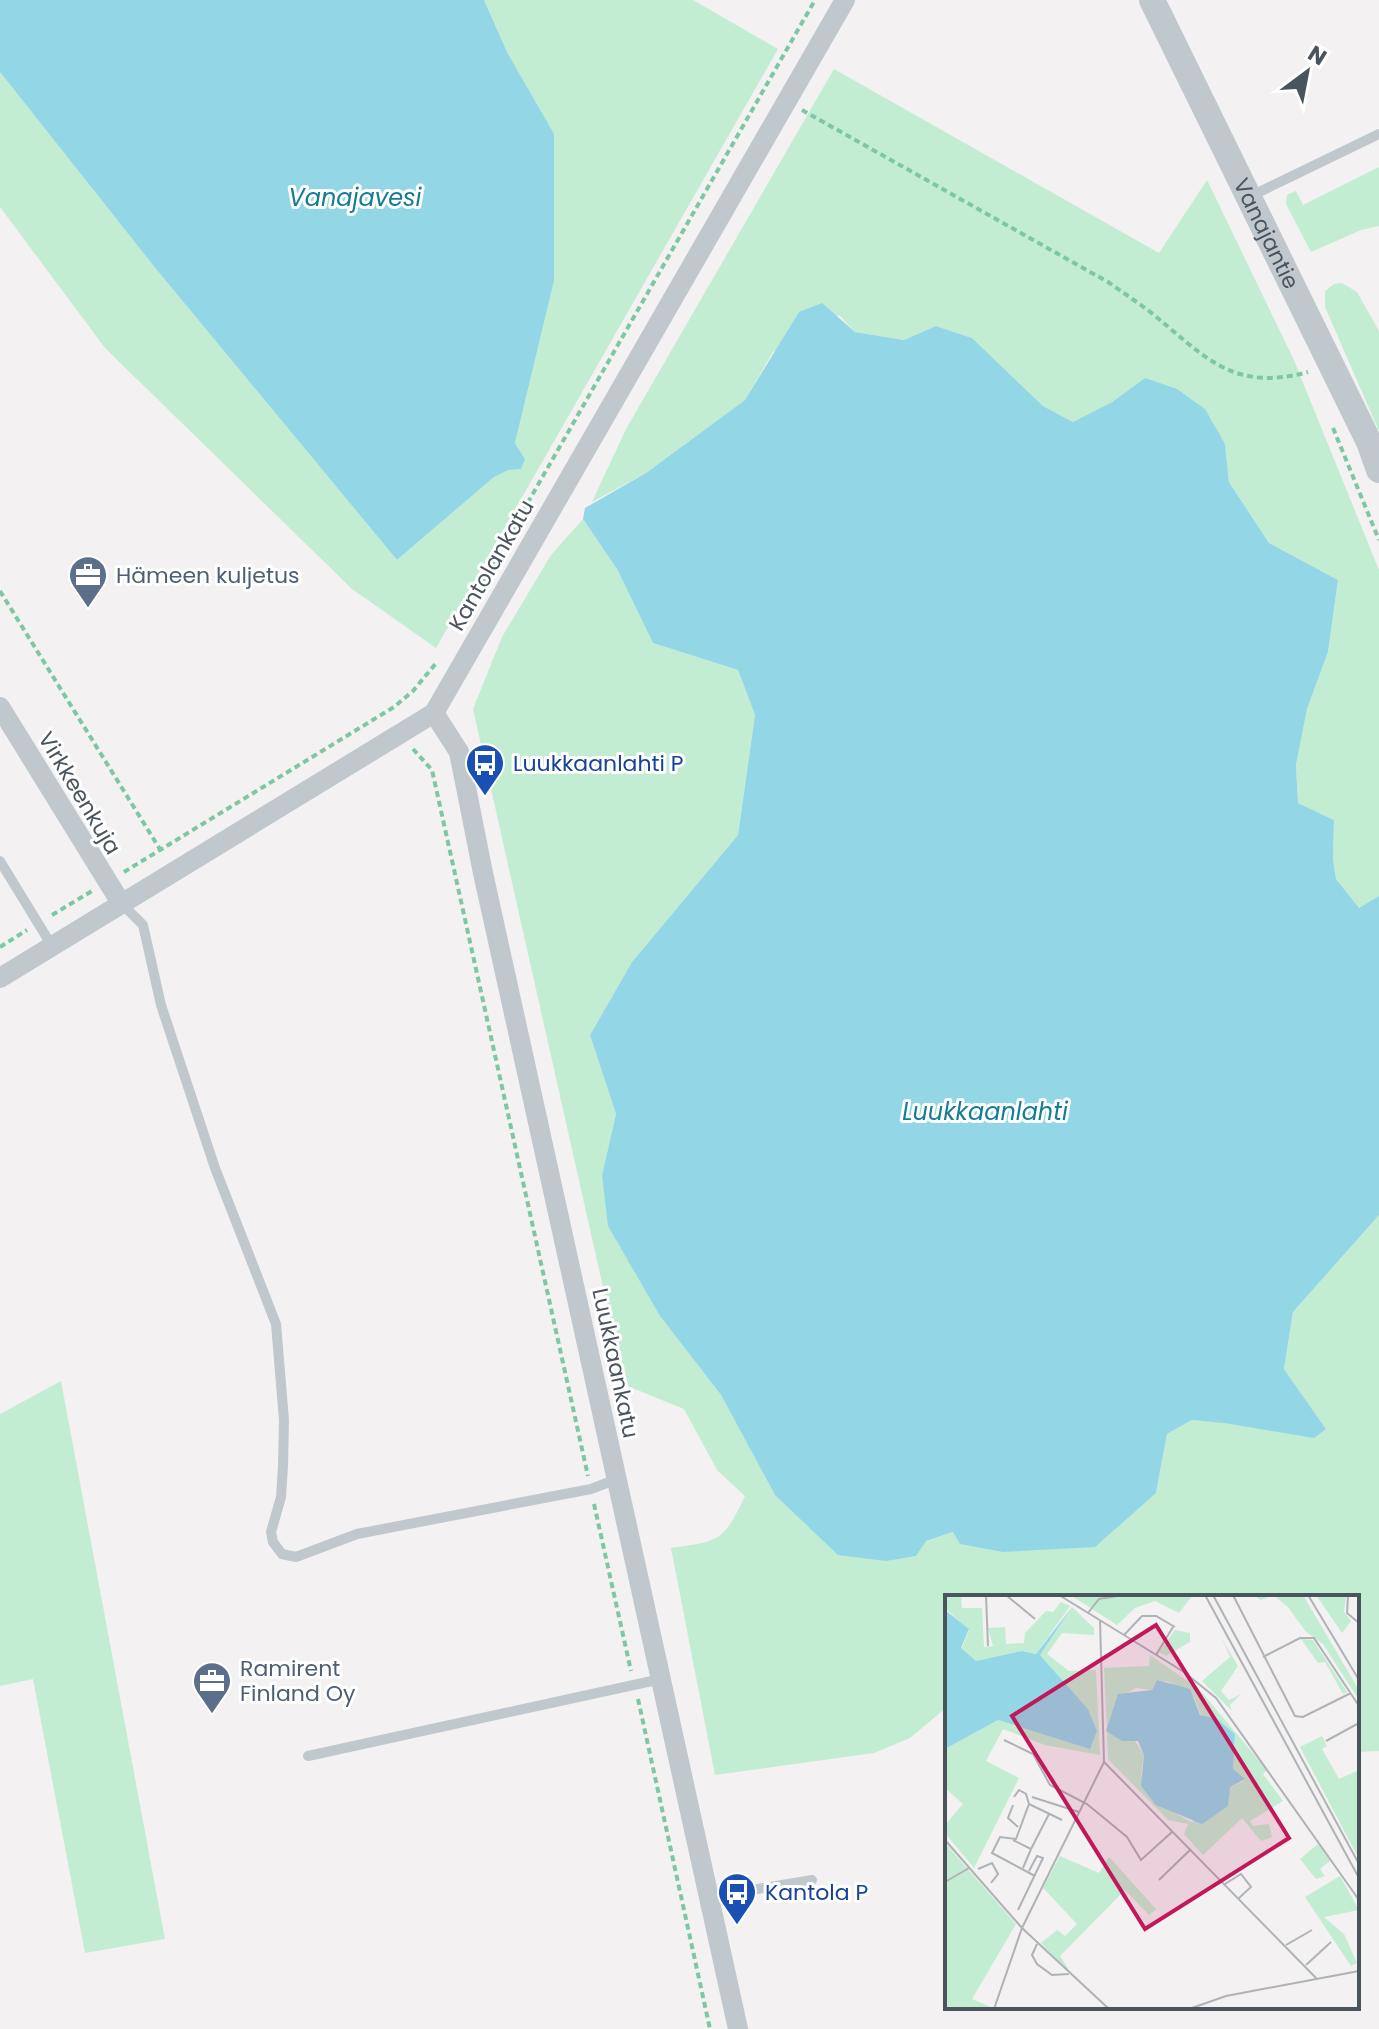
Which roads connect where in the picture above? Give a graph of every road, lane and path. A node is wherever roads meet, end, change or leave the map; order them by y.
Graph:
1 (815, 0) edge
2 (845, 0) edge
3 (1152, 0) edge
4 (786, 101) junction
5 (1379, 134) edge
6 (1249, 197) junction
7 (1308, 372) dead end
8 (1379, 470) edge
9 (0, 591) edge
10 (476, 593) dead end
11 (437, 662) dead end
12 (0, 707) edge
13 (394, 707) junction
14 (434, 713) junction
15 (403, 732) junction
16 (160, 850) junction
17 (0, 861) edge
18 (172, 872) junction
19 (106, 882) junction
20 (121, 903) junction
21 (39, 923) junction
22 (52, 946) junction
23 (0, 947) edge
24 (0, 978) edge
25 (617, 1479) junction
26 (591, 1489) junction
27 (661, 1679) junction
28 (634, 1684) junction
29 (308, 1756) dead end
30 (812, 1880) dead end
31 (709, 1897) junction
32 (710, 2029) edge
33 (738, 2029) edge

1 - 10 path
2 - 4 street, Kantolankatu
3 - 6 street, Vanajantie
4 - 7 path
4 - 14 street, Kantolankatu
5 - 6 lane
6 - 8 street, Vanajantie
9 - 16 path
11 - 13 path
12 - 19 street, Virkkeenkuja
13 - 15 path
13 - 16 path
14 - 15 street, Kantolankatu
14 - 25 street, Luukkaankatu
15 - 18 street, Kantolankatu
15 - 26 path
16 - 18 path
16 - 19 path
17 - 21 lane
18 - 20 street, Kantolankatu
19 - 20 street, Virkkeenkuja
19 - 21 path
20 - 22 street, Kantolankatu
20 - 26 lane
21 - 22 lane
21 - 23 path
22 - 24 street, Kantolankatu
25 - 26 lane
25 - 27 street, Luukkaankatu
26 - 28 path
27 - 28 lane
27 - 31 street, Luukkaankatu
28 - 29 lane
28 - 32 path
30 - 31 lane
31 - 33 street, Luukkaankatu

